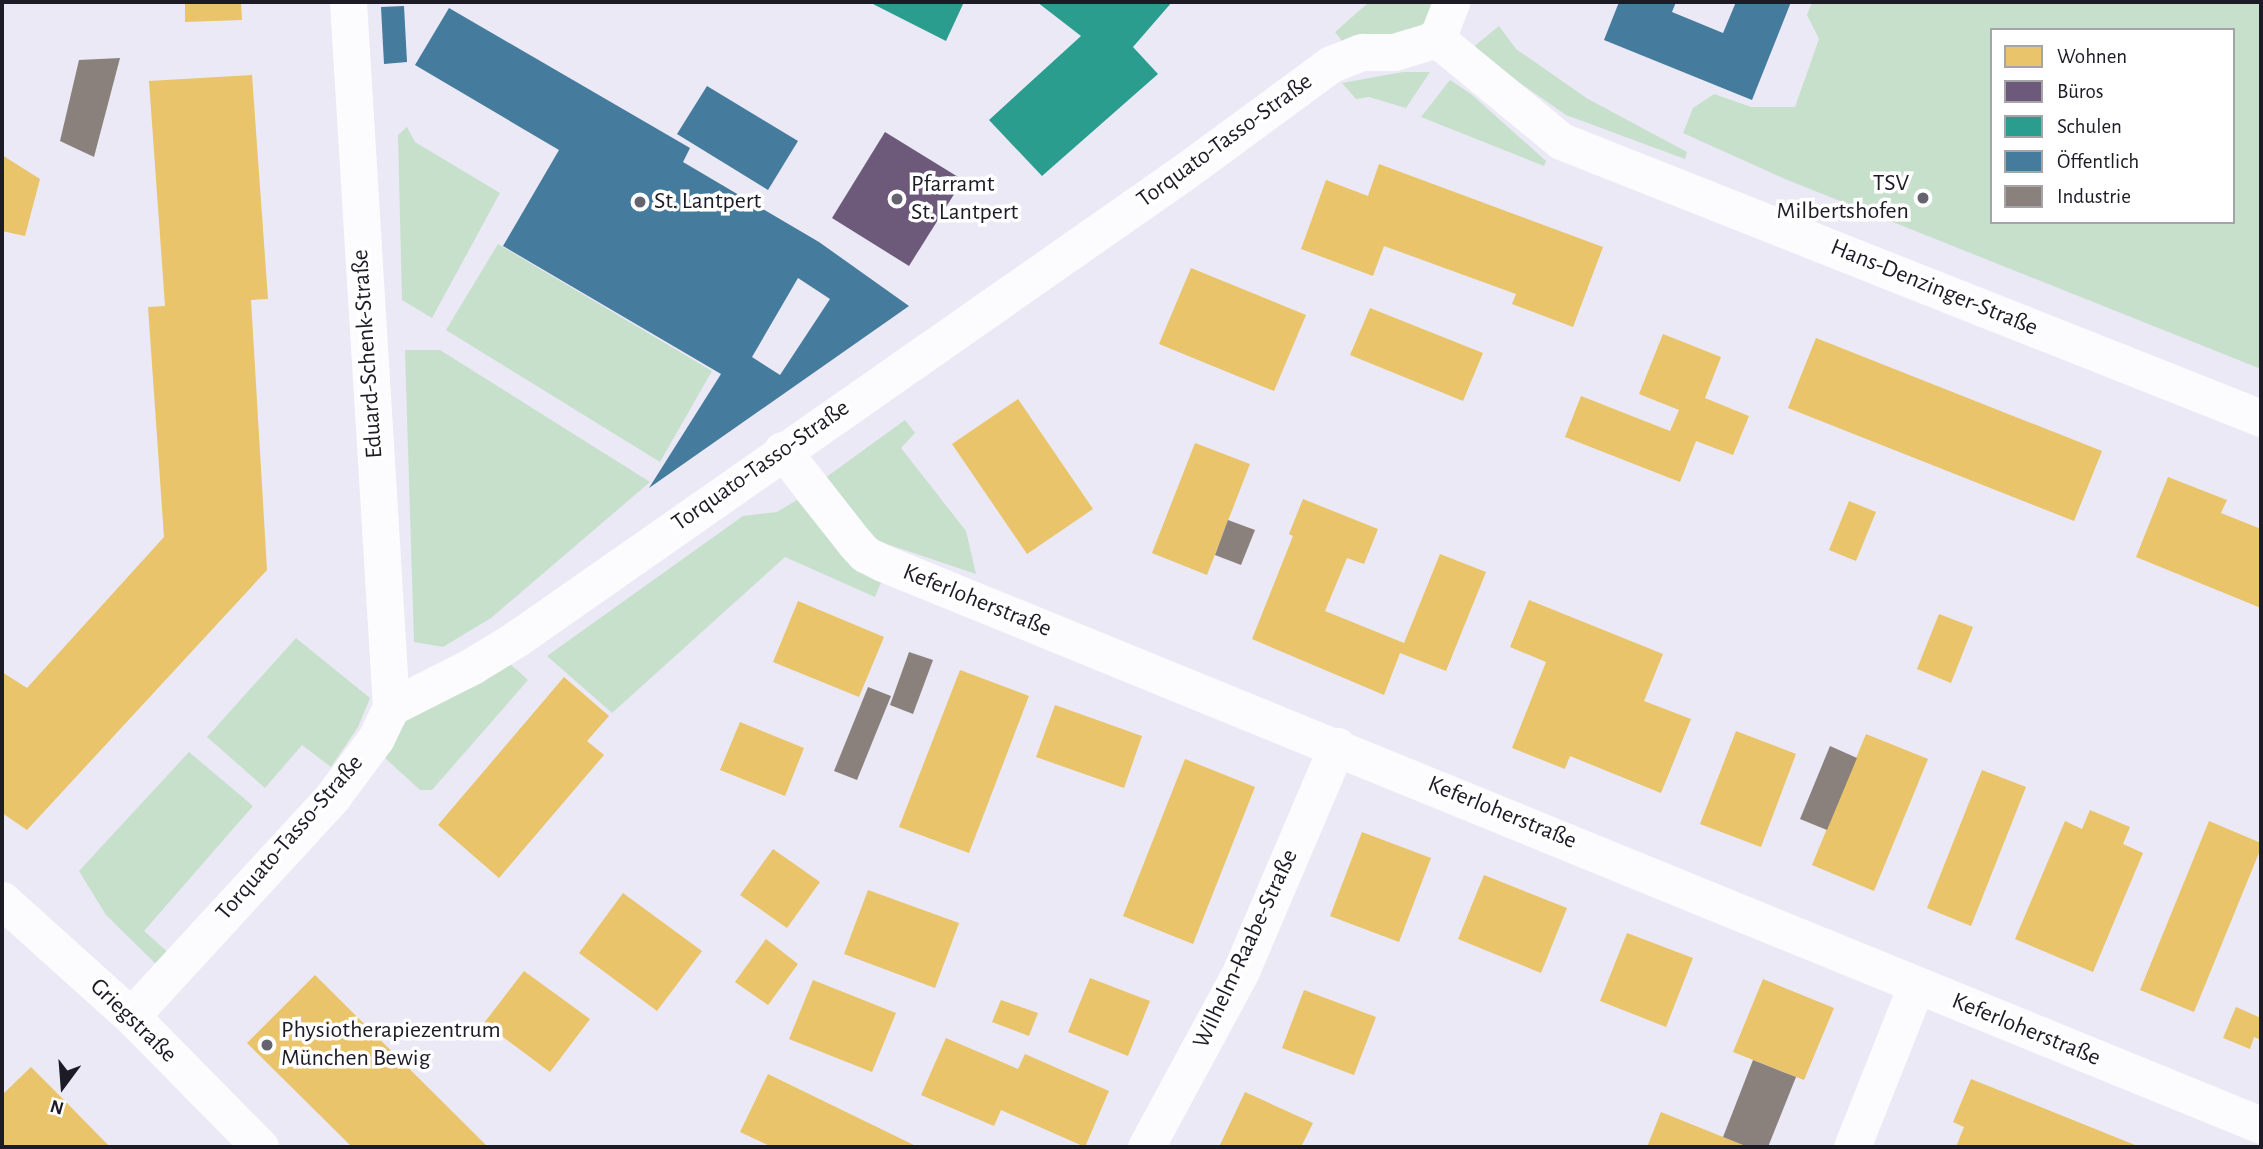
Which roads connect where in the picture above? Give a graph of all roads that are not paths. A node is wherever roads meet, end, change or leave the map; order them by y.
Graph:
1 (348, 2) edge
2 (1451, 2) edge
3 (1437, 39) junction
4 (2261, 418) edge
5 (782, 450) junction
6 (391, 706) junction
7 (1337, 746) junction
8 (2, 900) edge
9 (1916, 986) junction
10 (131, 1016) junction
11 (2261, 1125) edge
12 (260, 1147) edge
13 (1146, 1147) edge
14 (1852, 1147) edge

1 - 6 street, Eduard-Schenk-Straße
2 - 3 street
3 - 4 street, Hans-Denzinger-Straße
3 - 5 street, Torquato-Tasso-Straße
5 - 6 street, Torquato-Tasso-Straße
5 - 7 street, Keferloherstraße
6 - 10 street, Torquato-Tasso-Straße
7 - 9 street, Keferloherstraße
7 - 13 street, Wilhelm-Raabe-Straße
8 - 10 street, Griegstraße
9 - 11 street, Keferloherstraße
9 - 14 street
10 - 12 street, Griegstraße

